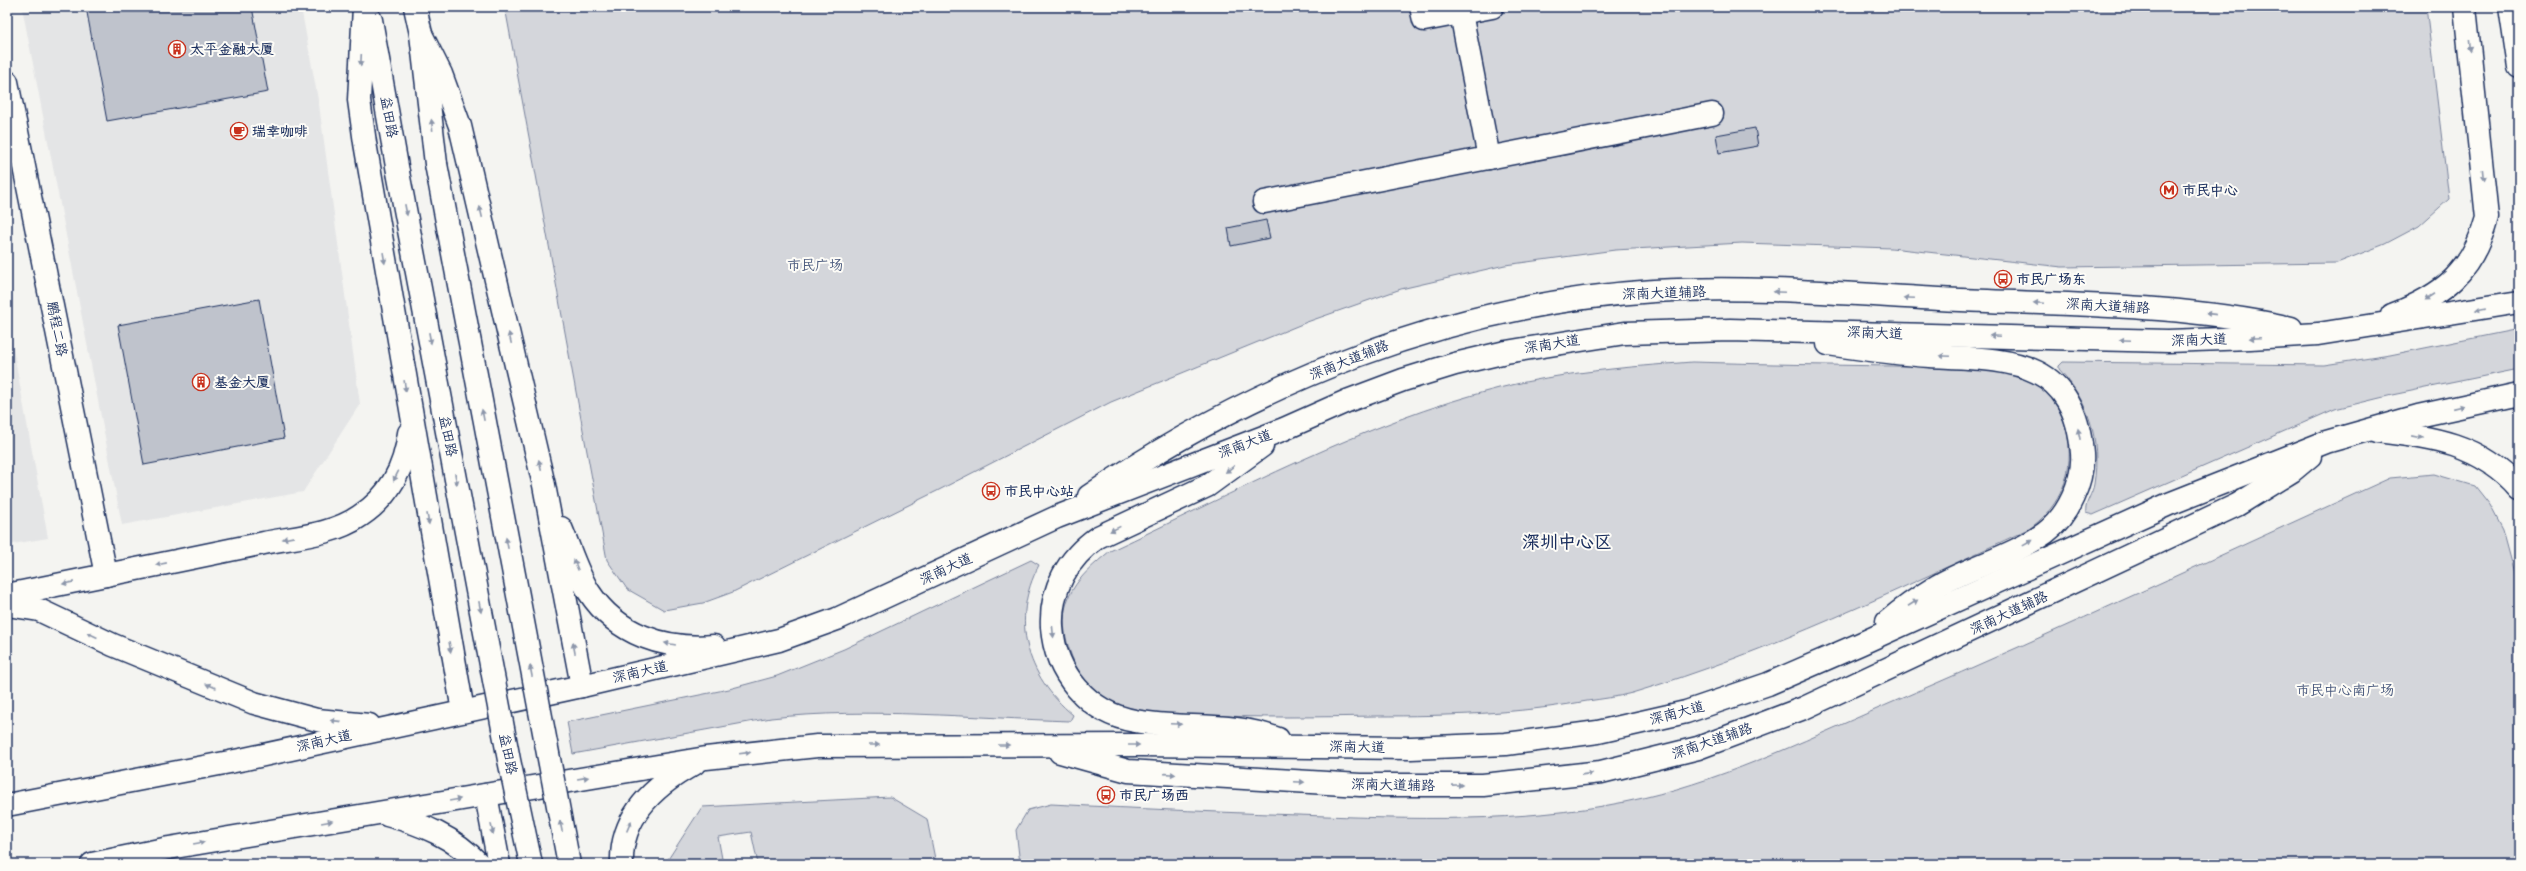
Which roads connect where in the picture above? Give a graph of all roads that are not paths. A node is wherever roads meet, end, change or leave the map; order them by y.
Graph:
1 (364, 7) edge
2 (369, 7) edge
3 (415, 7) edge
4 (1421, 7) edge
5 (1492, 7) edge
6 (2465, 7) edge
7 (2510, 7) edge
8 (1461, 13) junction
9 (421, 34) junction
10 (2519, 66) edge
11 (7, 82) edge
12 (1712, 114) dead end
13 (1489, 158) junction
14 (1264, 202) dead end
15 (2519, 302) edge
16 (2360, 328) junction
17 (1773, 330) junction
18 (2318, 334) junction
19 (2519, 394) edge
20 (410, 412) junction
21 (1284, 429) junction
22 (2366, 430) junction
23 (2326, 442) junction
24 (544, 485) junction
25 (2519, 488) edge
26 (1057, 517) junction
27 (106, 575) junction
28 (7, 595) edge
29 (7, 604) edge
30 (779, 640) junction
31 (1860, 644) junction
32 (582, 686) junction
33 (463, 711) junction
34 (388, 727) junction
35 (1036, 745) junction
36 (1297, 746) junction
37 (706, 758) junction
38 (486, 795) junction
39 (7, 805) edge
40 (378, 813) junction
41 (169, 848) junction
42 (92, 864) edge
43 (149, 864) edge
44 (479, 864) edge
45 (499, 864) edge
46 (531, 864) edge
47 (569, 864) edge
48 (622, 864) edge

1 -> 20 main road
2 -> 46 main road, 益田路, bridge
3 - 9 main road
4 - 8 main road
5 - 8 main road
6 -> 16 main road
7 - 10 main road
8 - 13 main road
24 -> 9 main road
47 -> 9 main road, bridge
11 - 27 main road, 鹏程二路
12 - 13 main road
13 - 14 main road
15 -> 16 main road, 深南大道
16 - 18 main road, 深南大道
18 -> 17 main road, 深南大道
17 - 21 main road, 深南大道
31 -> 17 main road
18 -> 26 main road, 深南大道辅路
22 -> 19 main road, 深南大道
20 -> 27 main road
20 -> 33 main road
21 - 26 main road, 深南大道
21 -> 36 main road
22 - 23 main road, 深南大道
22 -> 25 main road
23 - 31 main road, 深南大道
35 -> 23 main road, 深南大道辅路
30 -> 24 main road
32 -> 24 main road
26 - 30 main road, 深南大道
27 -> 28 main road
34 -> 29 main road
30 - 32 main road, 深南大道
31 - 36 main road, 深南大道
32 - 33 main road, 深南大道
33 - 34 main road, 深南大道
34 - 39 main road, 深南大道
35 -> 36 main road, 深南大道
37 -> 35 main road, 深南大道
38 -> 37 main road, 深南大道
48 -> 37 main road
40 -> 38 main road, 深南大道
38 -> 45 main road
41 -> 40 main road, 深南大道
40 - 44 main road
41 - 42 main road, 深南大道
41 - 43 main road

